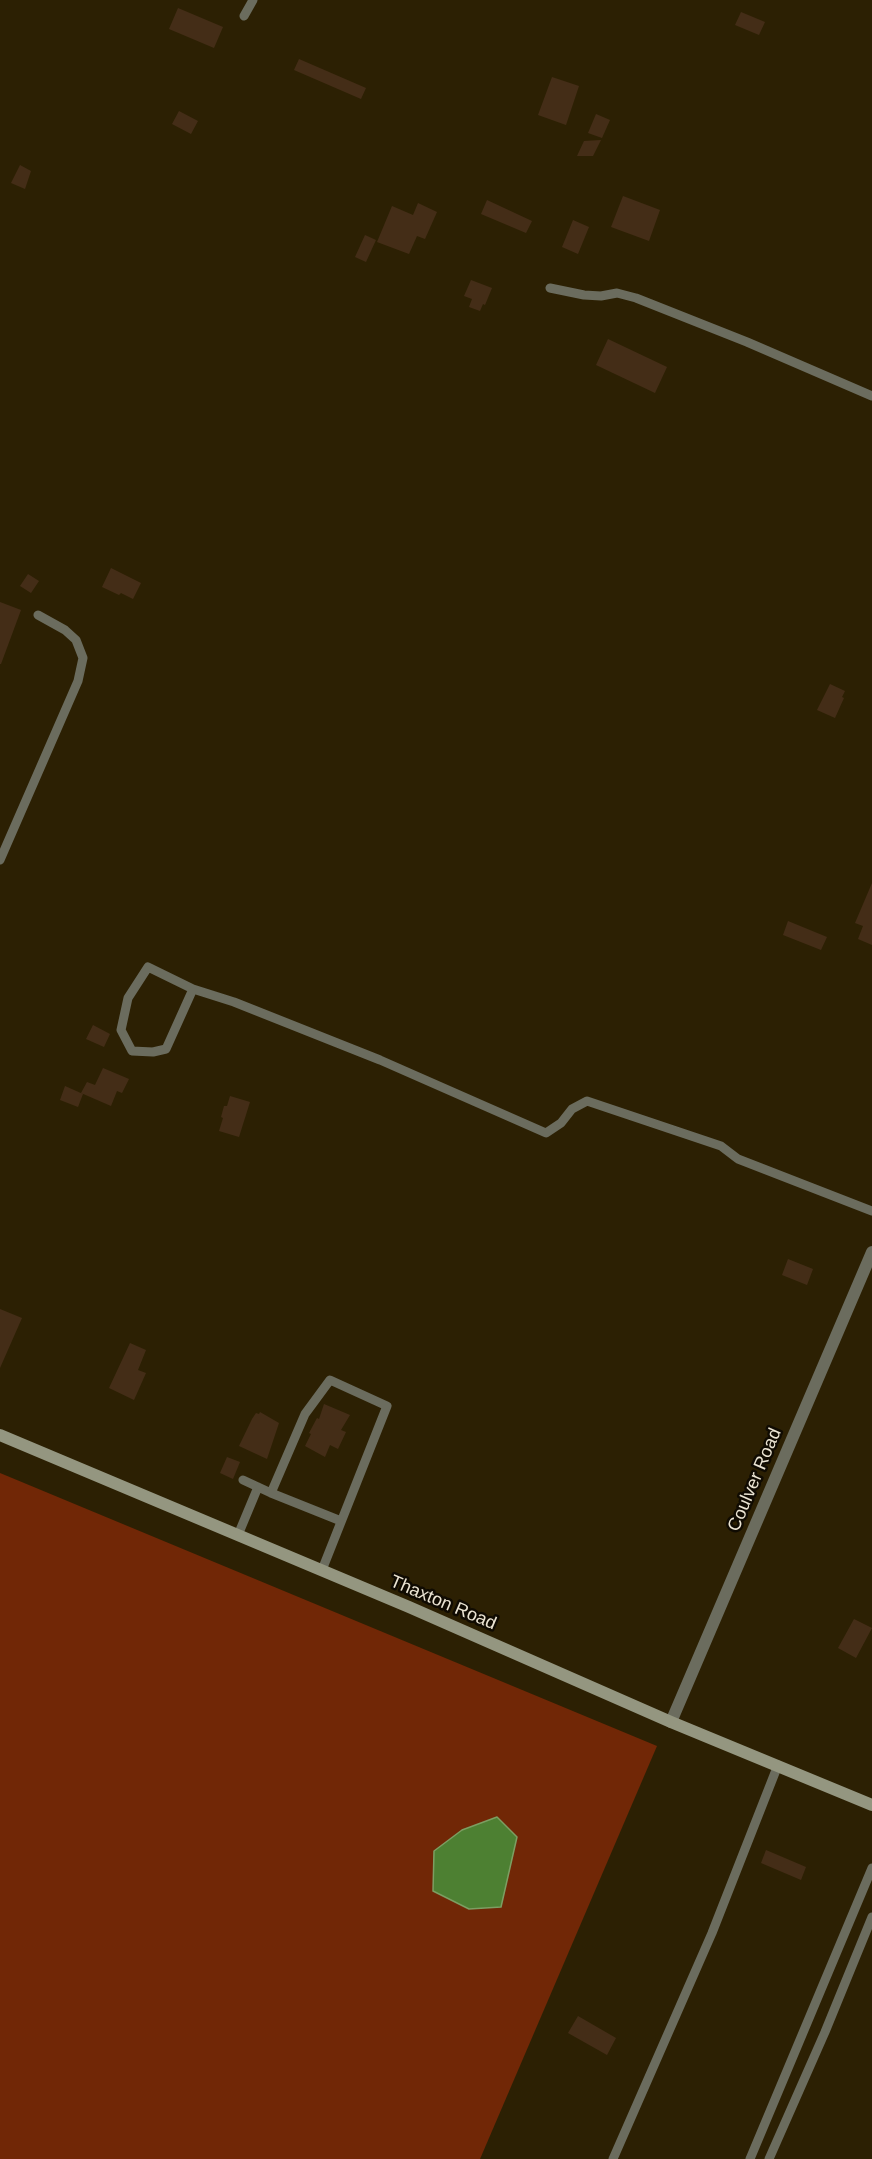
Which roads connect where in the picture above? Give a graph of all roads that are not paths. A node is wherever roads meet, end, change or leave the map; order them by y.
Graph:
1 (253, 0) edge
2 (244, 16) dead end
3 (550, 288) dead end
4 (872, 396) edge
5 (38, 615) dead end
6 (0, 860) edge
7 (193, 989) junction
8 (872, 1211) edge
9 (872, 1252) edge
10 (0, 1435) edge
11 (243, 1480) dead end
12 (258, 1487) junction
13 (271, 1492) junction
14 (341, 1521) junction
15 (238, 1535) junction
16 (322, 1570) junction
17 (671, 1722) junction
18 (778, 1765) junction
19 (872, 1805) edge
20 (872, 1868) edge
21 (872, 1917) edge
22 (613, 2159) edge
23 (750, 2159) edge
24 (769, 2159) edge

1 - 2 lane
3 - 4 lane
5 - 6 lane
7 - 7 lane
7 - 8 lane
9 - 17 street, Coulver Road
10 - 15 street, Thaxton Road
11 - 12 lane
12 - 13 lane
12 - 15 lane
13 - 14 lane
13 - 14 lane
14 - 16 lane
15 - 16 street, Thaxton Road
16 - 17 street, Thaxton Road
17 - 18 street, Thaxton Road
18 - 19 street, Thaxton Road
18 - 22 lane
20 - 23 lane
21 - 24 lane

